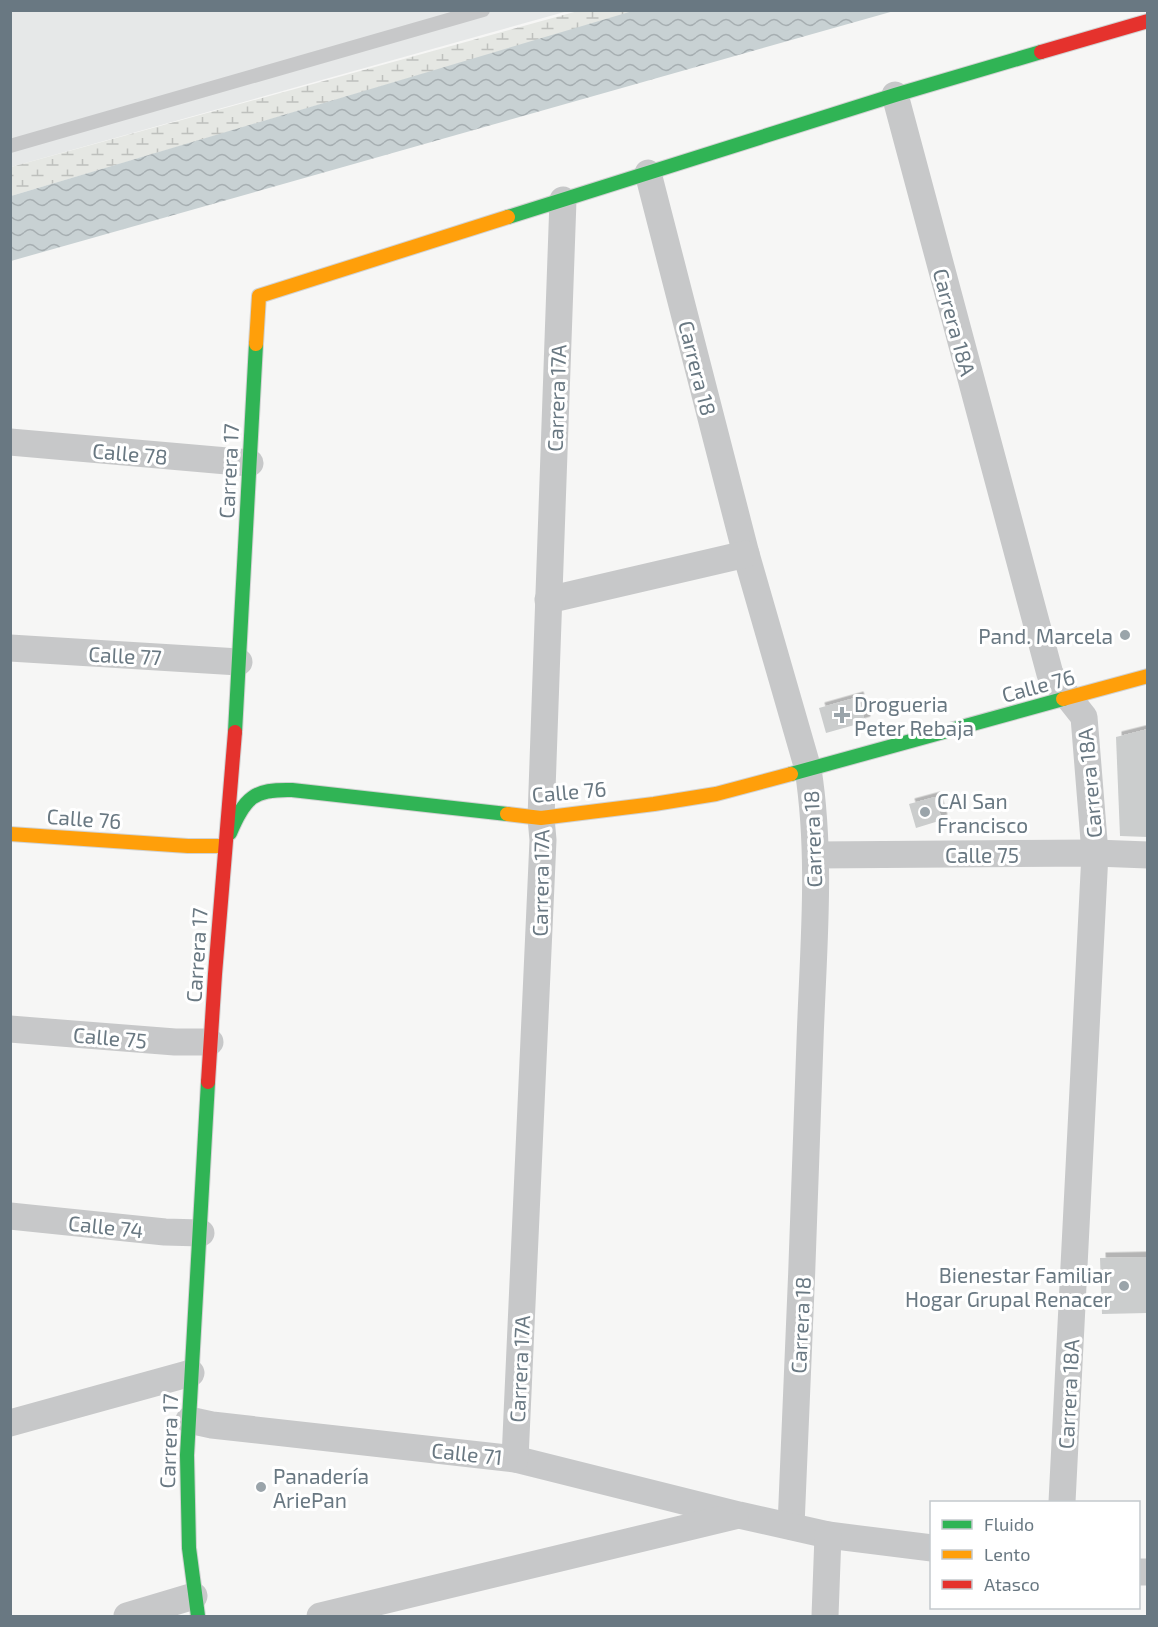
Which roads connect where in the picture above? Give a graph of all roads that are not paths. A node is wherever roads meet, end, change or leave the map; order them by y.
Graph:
1 (483, 10) edge
2 (1148, 21) edge
3 (895, 95) junction
4 (10, 146) edge
5 (648, 173) junction
6 (564, 200) junction
7 (10, 442) edge
8 (250, 463) junction
9 (746, 554) junction
10 (548, 600) junction
11 (10, 648) edge
12 (238, 662) junction
13 (1148, 676) edge
14 (1069, 699) junction
15 (807, 769) junction
16 (541, 818) junction
17 (10, 834) edge
18 (225, 846) junction
19 (1095, 853) junction
20 (816, 855) junction
21 (1148, 855) edge
22 (10, 1029) edge
23 (210, 1042) junction
24 (10, 1216) edge
25 (201, 1233) junction
26 (191, 1373) junction
27 (15, 1420) edge
28 (189, 1420) junction
29 (514, 1459) junction
30 (1062, 1501) edge
31 (739, 1515) junction
32 (790, 1526) junction
33 (828, 1535) junction
34 (930, 1548) edge
35 (196, 1606) edge
36 (127, 1617) edge
37 (320, 1617) edge
38 (825, 1617) edge

1 - 4 lane
2 - 3 main road
3 - 5 main road
3 - 14 street, Carrera 18A
5 - 6 main road
5 - 9 street, Carrera 18
6 - 8 main road, Carrera 17
6 - 10 street, Carrera 17A
7 - 8 street, Calle 78
8 - 12 main road, Carrera 17
9 - 10 street
9 - 15 street, Carrera 18
10 - 16 street, Carrera 17A
11 - 12 street, Calle 77
12 - 18 main road, Carrera 17
13 - 14 main road, Calle 76
14 - 15 main road, Calle 76
14 - 19 street, Carrera 18A
15 - 16 main road, Calle 76
15 - 20 street, Carrera 18
16 - 18 main road, Calle 76
16 - 29 street, Carrera 17A
17 - 18 main road, Calle 76
18 - 23 main road, Carrera 17
19 - 20 street, Calle 75
19 - 21 street, Calle 75
19 - 30 street, Carrera 18A
20 - 32 street, Carrera 18
22 - 23 street, Calle 75
23 - 25 main road, Carrera 17
24 - 25 street, Calle 74
25 - 26 main road, Carrera 17
26 - 27 street
26 - 28 main road, Carrera 17
28 - 29 street, Calle 71
28 - 35 main road, Carrera 17
29 - 31 street, Calle 71
31 - 32 street, Calle 71
31 - 37 street, Calle 71
32 - 33 street, Calle 71
33 - 34 street, Calle 71
33 - 38 street
35 - 36 street

